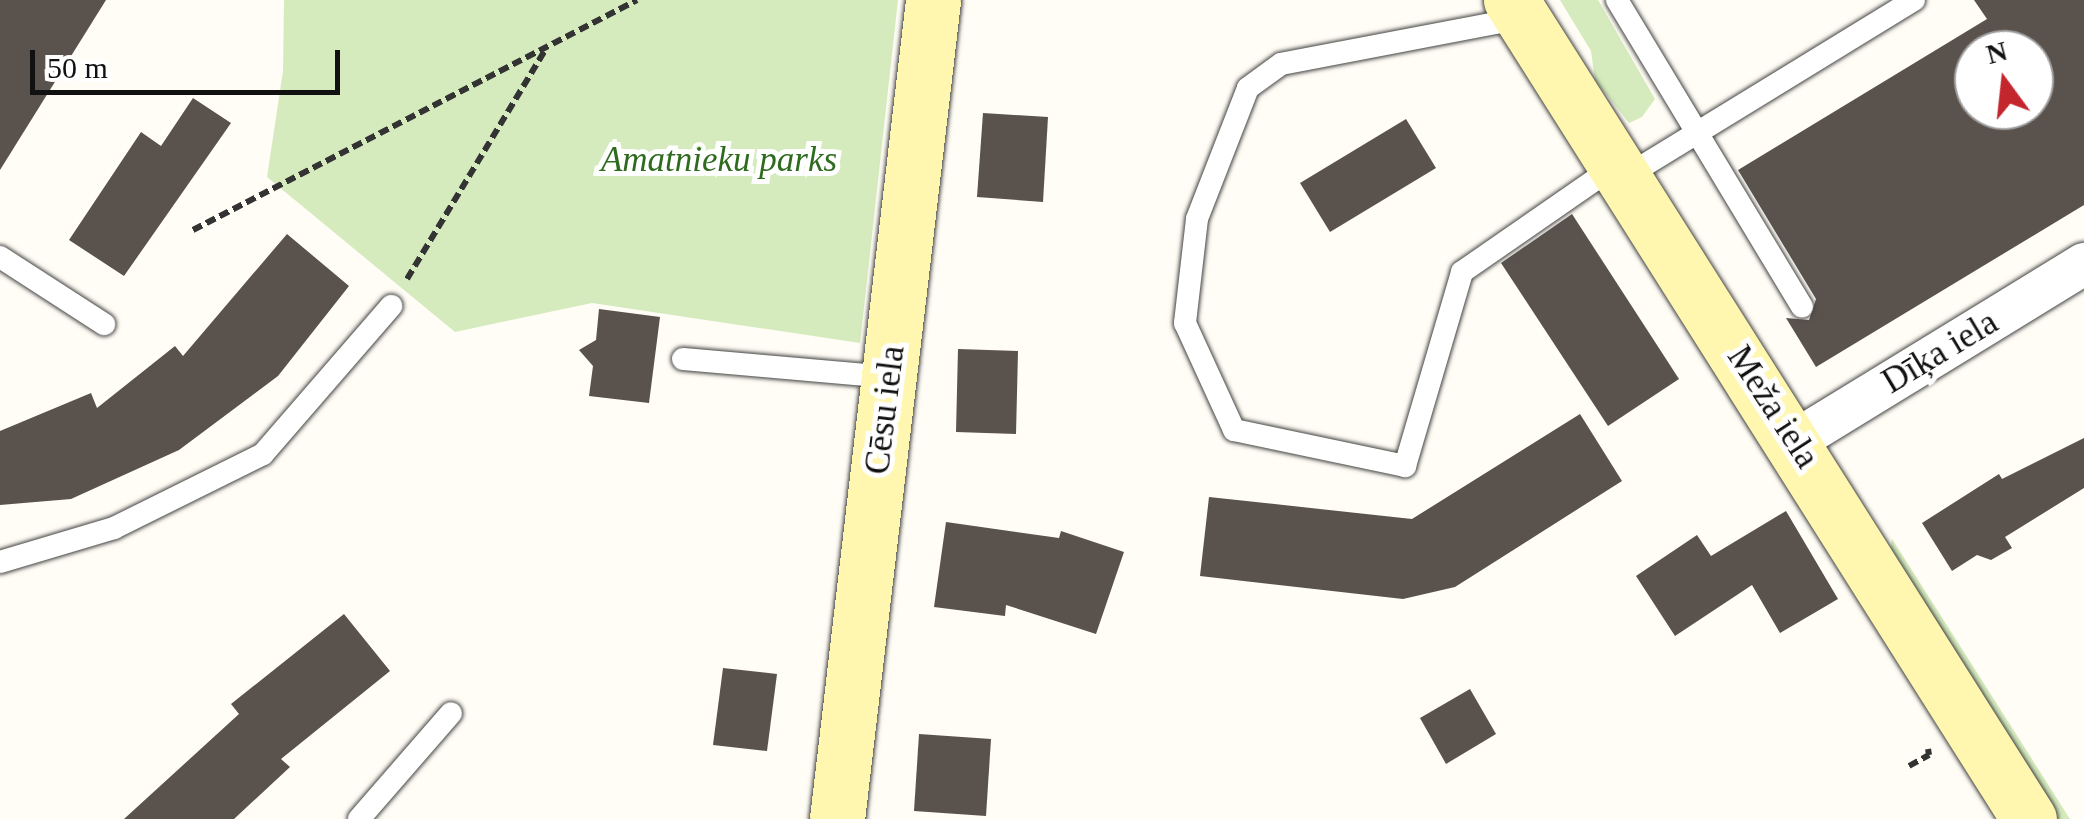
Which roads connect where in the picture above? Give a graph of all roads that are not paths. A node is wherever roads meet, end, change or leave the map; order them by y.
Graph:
1 (933, 0) edge
2 (1616, 0) edge
3 (1914, 0) edge
4 (1516, 9) edge
5 (1696, 132) junction
6 (1611, 177) junction
7 (0, 257) edge
8 (2084, 264) edge
9 (391, 306) road end
10 (1802, 308) dead end
11 (104, 324) dead end
12 (683, 359) dead end
13 (889, 377) junction
14 (1795, 440) junction
15 (0, 562) edge
16 (451, 713) dead end
17 (359, 819) edge
18 (837, 819) edge
19 (2029, 819) edge

1 - 13 street, Cēsu iela
2 - 5 lane
3 - 5 lane
4 - 6 street, Meža iela
4 - 6 lane
5 - 6 lane
5 - 10 lane
6 - 14 street, Meža iela
7 - 11 lane
8 - 14 street, Dīķa iela
9 - 15 lane
12 - 13 lane
13 - 18 street, Cēsu iela
14 - 19 street, Meža iela
16 - 17 lane

